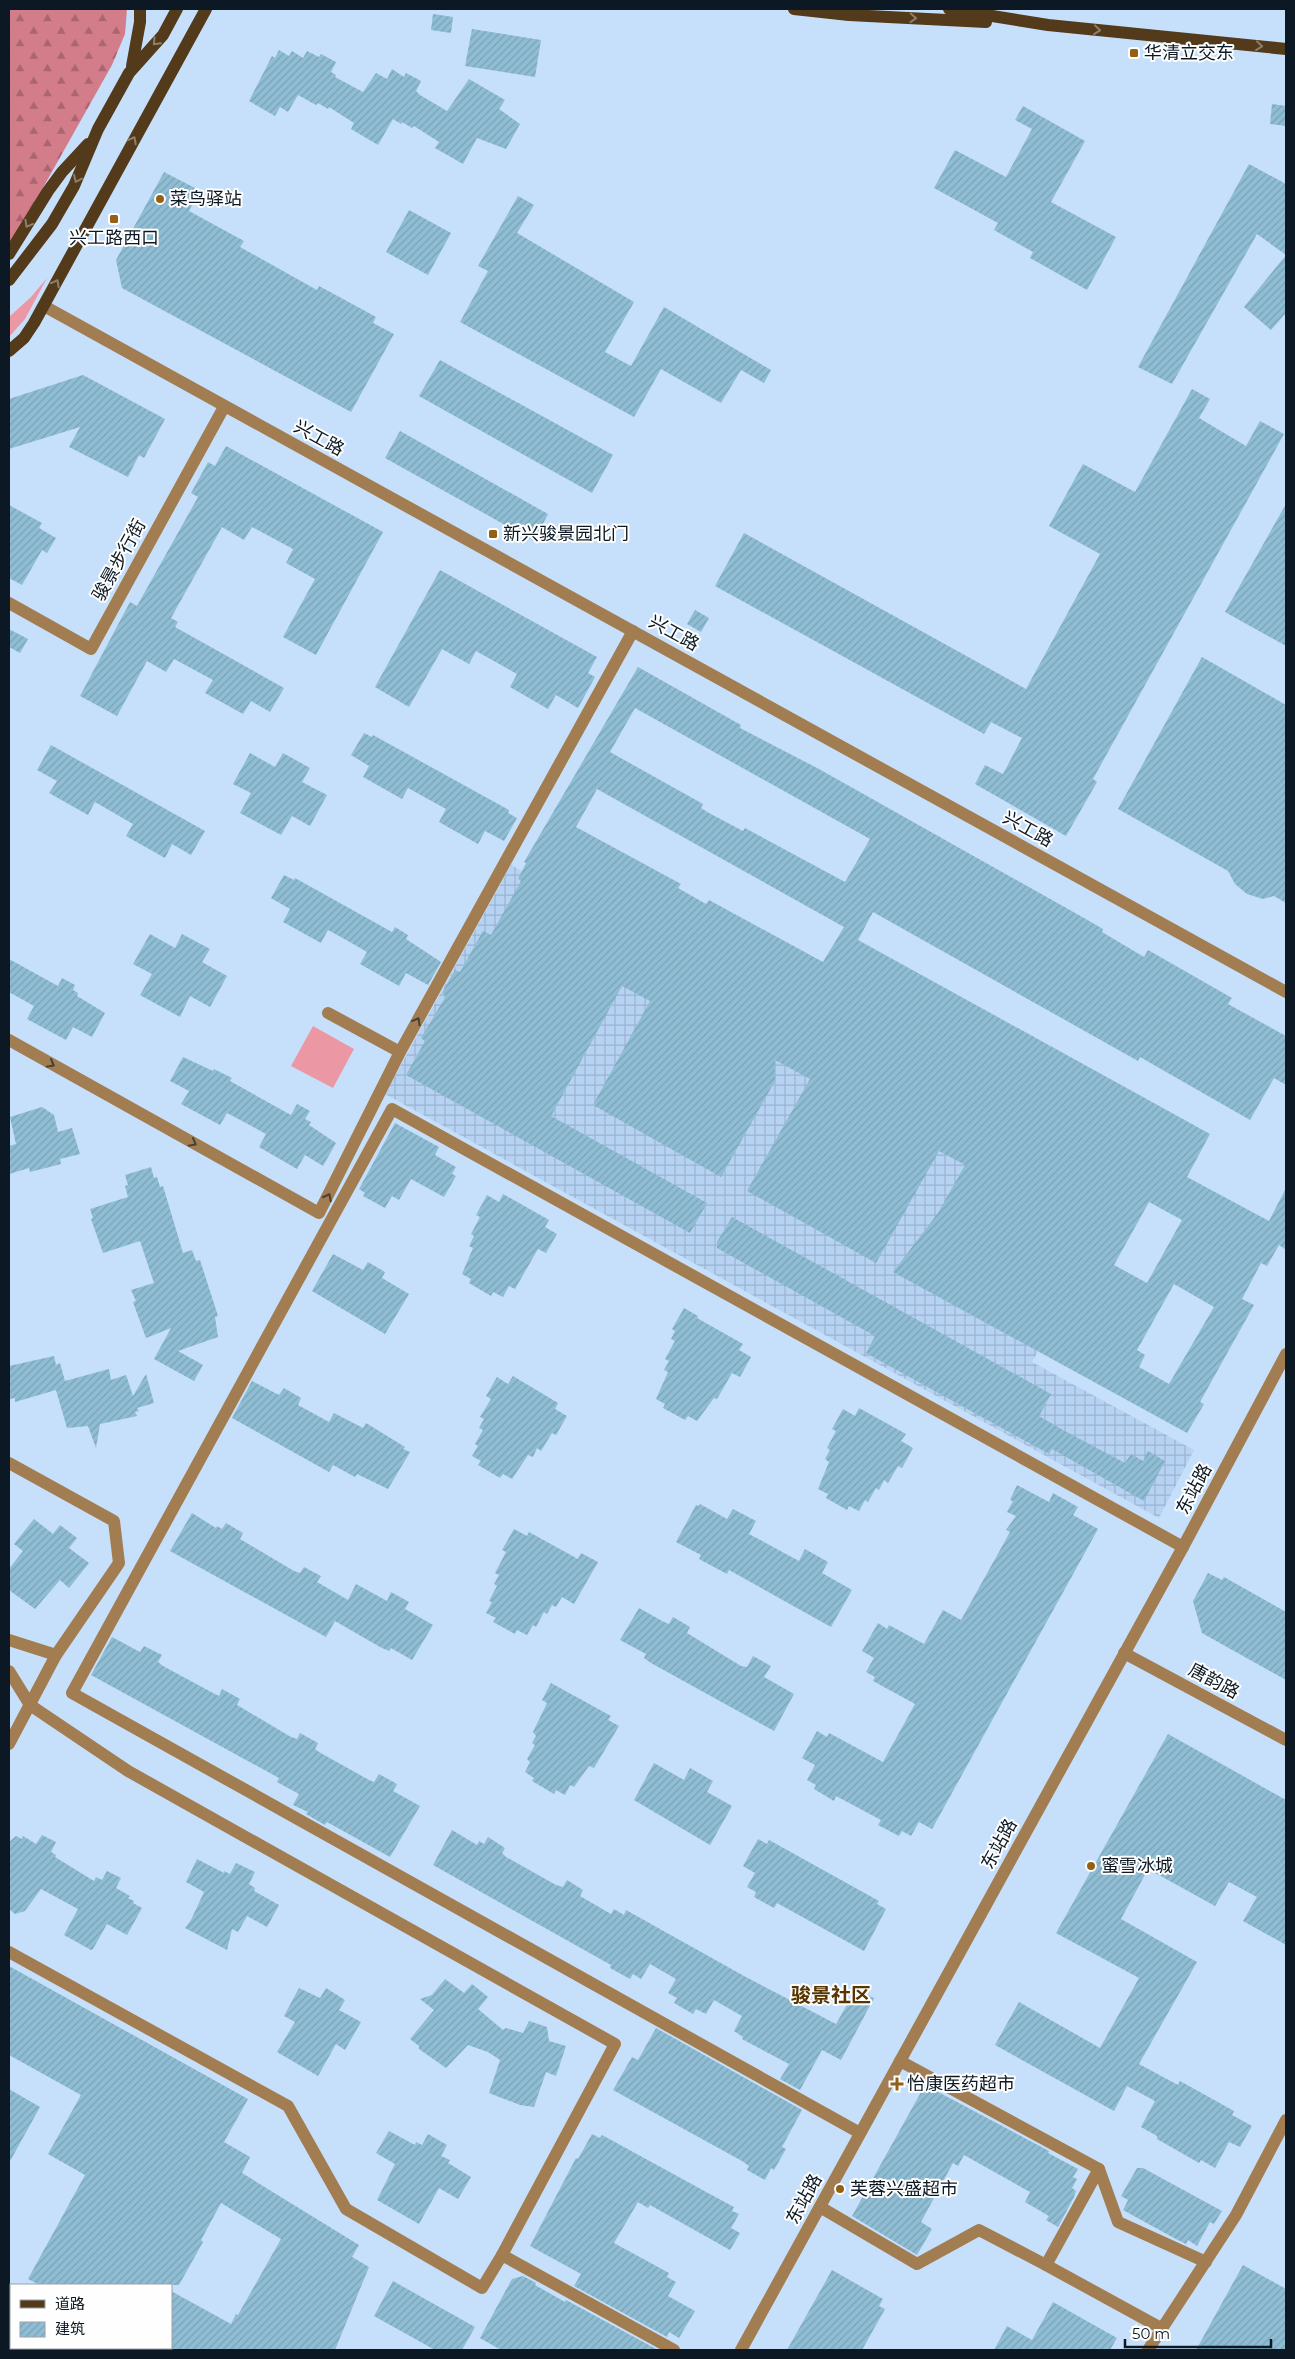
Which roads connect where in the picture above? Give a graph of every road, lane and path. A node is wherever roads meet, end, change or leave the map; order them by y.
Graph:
1 (140, 9) edge
2 (177, 9) edge
3 (206, 9) edge
4 (794, 9) edge
5 (948, 9) edge
6 (1048, 25) junction
7 (1286, 49) edge
8 (129, 73) junction
9 (98, 129) junction
10 (9, 254) edge
11 (9, 280) edge
12 (44, 306) junction
13 (9, 351) edge
14 (224, 406) junction
15 (9, 603) edge
16 (633, 630) junction
17 (1286, 992) edge
18 (328, 1013) dead end
19 (9, 1040) edge
20 (400, 1052) junction
21 (1286, 1354) edge
22 (9, 1463) edge
23 (1183, 1547) junction
24 (9, 1640) edge
25 (1124, 1653) junction
26 (56, 1655) junction
27 (9, 1671) edge
28 (30, 1705) junction
29 (1286, 1740) edge
30 (9, 1744) edge
31 (9, 1952) edge
32 (900, 2060) junction
33 (1286, 2120) edge
34 (860, 2133) junction
35 (1099, 2169) junction
36 (820, 2207) junction
37 (502, 2255) junction
38 (1206, 2262) junction
39 (1046, 2265) junction
40 (1161, 2328) junction
41 (674, 2350) edge
42 (741, 2350) edge
43 (1148, 2350) edge

1 - 8 main road
2 -> 8 main road
12 -> 3 main road
4 -> 6 main road
5 - 6 main road
6 -> 7 main road
8 - 9 main road
9 -> 10 main road
9 -> 11 main road
12 - 13 main road
12 - 14 street, 兴工路
14 - 15 street, 骏景步行街
14 - 16 street, 兴工路
16 - 17 street, 兴工路
20 -> 16 street
18 - 20 street
19 -> 20 street
21 - 23 street, 东站路
22 - 26 street
23 - 25 street, 东站路
23 - 34 street
24 - 26 street
25 - 29 street, 唐韵路
25 - 32 street, 东站路
26 - 28 street
27 - 28 street
28 - 30 street
28 - 37 street
31 - 37 street
32 - 34 street, 东站路
32 - 35 street
33 - 38 street
34 - 36 street, 东站路
35 - 38 street
35 - 39 street
36 - 39 street
36 - 42 street, 东站路
37 - 41 street
38 - 40 street
39 - 40 street
40 - 43 street

